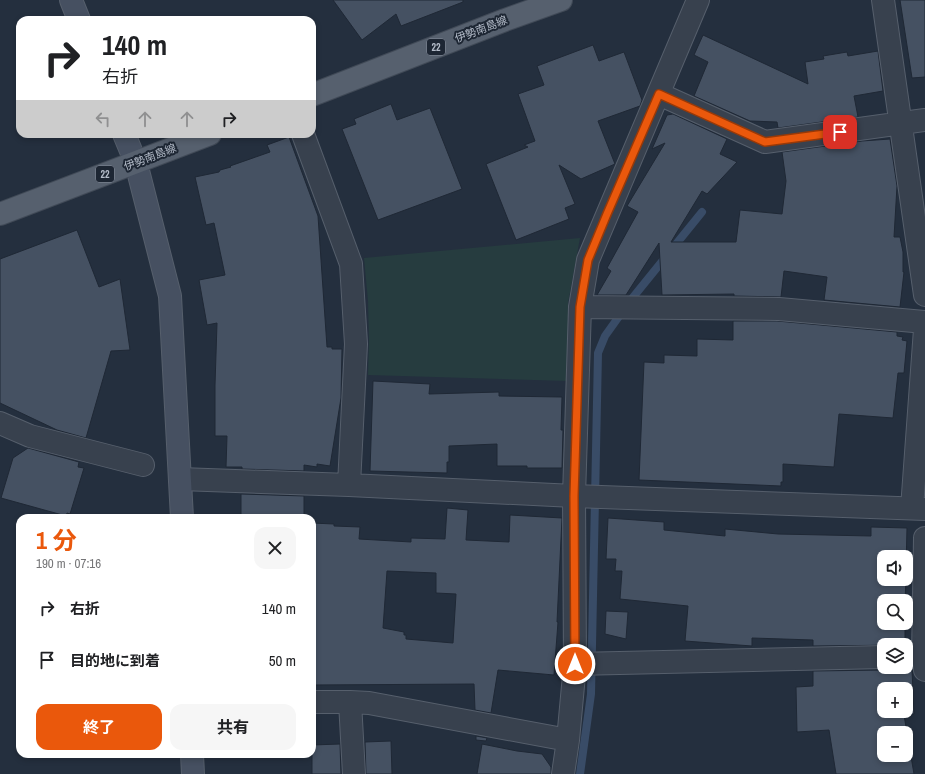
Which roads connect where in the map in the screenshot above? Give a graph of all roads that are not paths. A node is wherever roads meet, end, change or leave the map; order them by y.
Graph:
1 (70, 0) edge
2 (561, 0) edge
3 (698, 0) edge
4 (883, 0) edge
5 (76, 16) edge
6 (316, 93) edge
7 (659, 94) junction
8 (925, 120) edge
9 (900, 124) junction
10 (126, 138) edge
11 (200, 138) edge
12 (304, 138) edge
13 (136, 163) junction
14 (0, 214) edge
15 (925, 295) edge
16 (580, 307) junction
17 (925, 322) edge
18 (925, 329) edge
19 (2, 429) edge
20 (143, 465) dead end
21 (180, 479) junction
22 (349, 485) junction
23 (578, 496) junction
24 (918, 508) edge
25 (182, 514) edge
26 (925, 538) edge
27 (877, 657) edge
28 (918, 661) edge
29 (578, 664) junction
30 (316, 702) edge
31 (350, 702) junction
32 (568, 740) junction
33 (192, 758) edge
34 (193, 774) edge
35 (354, 774) edge
36 (563, 774) edge

1 - 5 street
2 - 6 main road, 伊勢南島線 / 22
3 - 7 street
4 - 9 street
7 - 9 street
7 - 16 street
8 - 9 street
9 - 15 street
10 - 13 street
11 - 13 main road, 伊勢南島線 / 22
12 - 22 street
13 - 14 main road, 伊勢南島線 / 22
13 - 21 street
16 - 17 street
16 - 23 street
18 - 24 street
19 - 20 street
21 - 22 street
21 - 25 street
22 - 23 street
23 - 24 street
23 - 29 street
26 - 28 street
27 - 29 street
29 - 32 street
30 - 31 street
31 - 32 street
31 - 35 street
32 - 36 street
33 - 34 street

